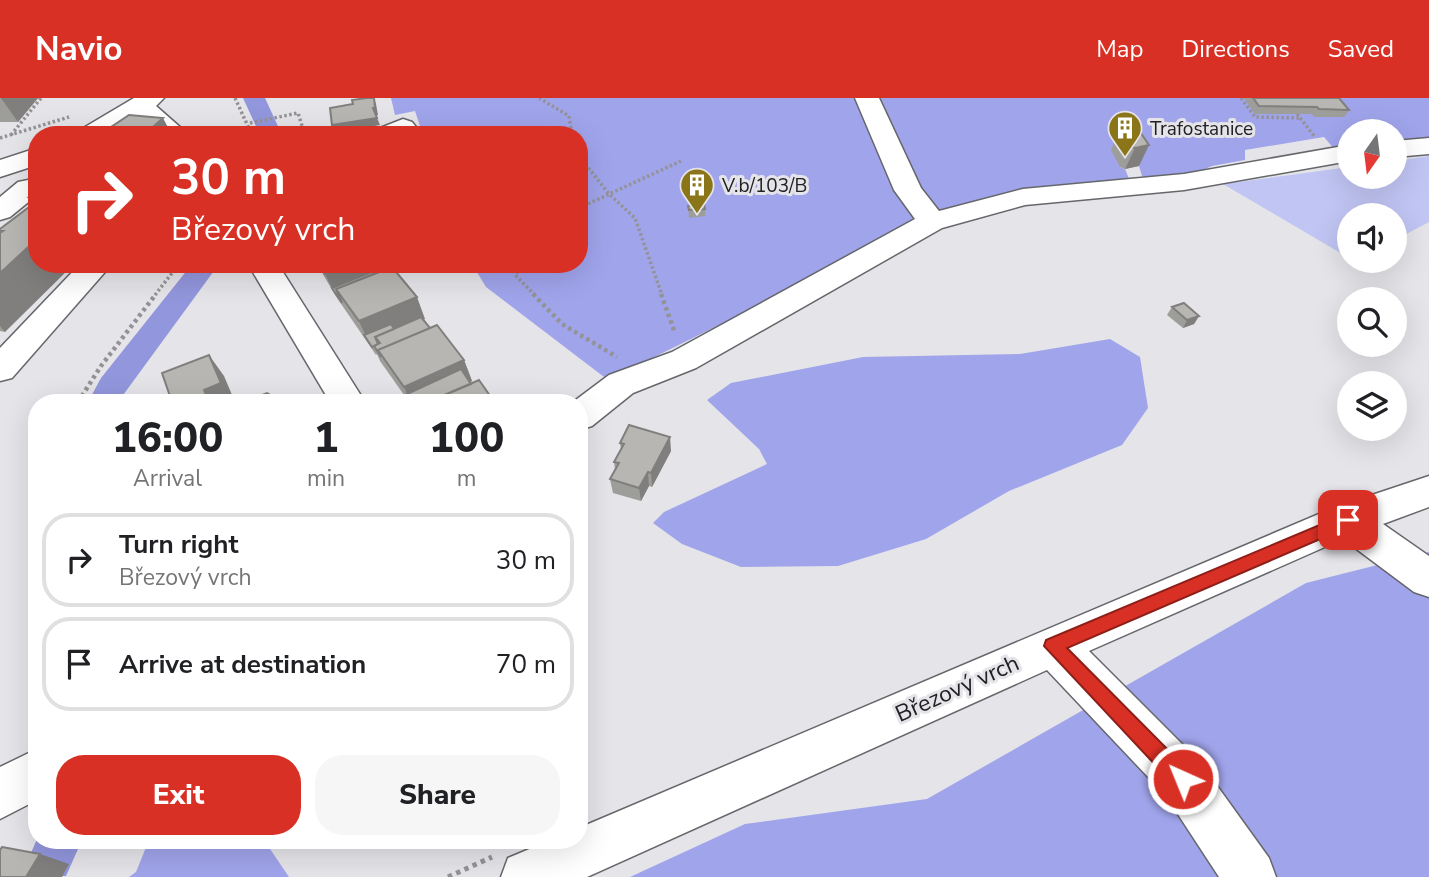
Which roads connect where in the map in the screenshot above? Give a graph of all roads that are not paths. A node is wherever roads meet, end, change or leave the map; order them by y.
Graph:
1 (867, 98) edge
2 (144, 103) edge
3 (104, 126) edge
4 (166, 126) edge
5 (1429, 146) edge
6 (1407, 148) edge
7 (1337, 155) edge
8 (28, 159) edge
9 (0, 169) edge
10 (28, 188) dead end
11 (0, 211) edge
12 (932, 222) junction
13 (89, 273) edge
14 (268, 273) edge
15 (0, 369) edge
16 (343, 394) edge
17 (588, 410) edge
18 (1429, 491) edge
19 (1348, 520) junction
20 (1429, 579) edge
21 (1053, 646) junction
22 (28, 778) edge
23 (0, 794) edge
24 (527, 877) edge
25 (1250, 877) edge

1 - 12 street
2 - 3 street
2 - 4 street
5 - 6 street
7 - 12 street
8 - 9 street
10 - 11 street
12 - 17 street
13 - 15 street
14 - 16 street
18 - 19 street, Březový vrch
19 - 20 street
19 - 21 street, Březový vrch
21 - 24 street, Březový vrch
21 - 25 street
22 - 23 street

